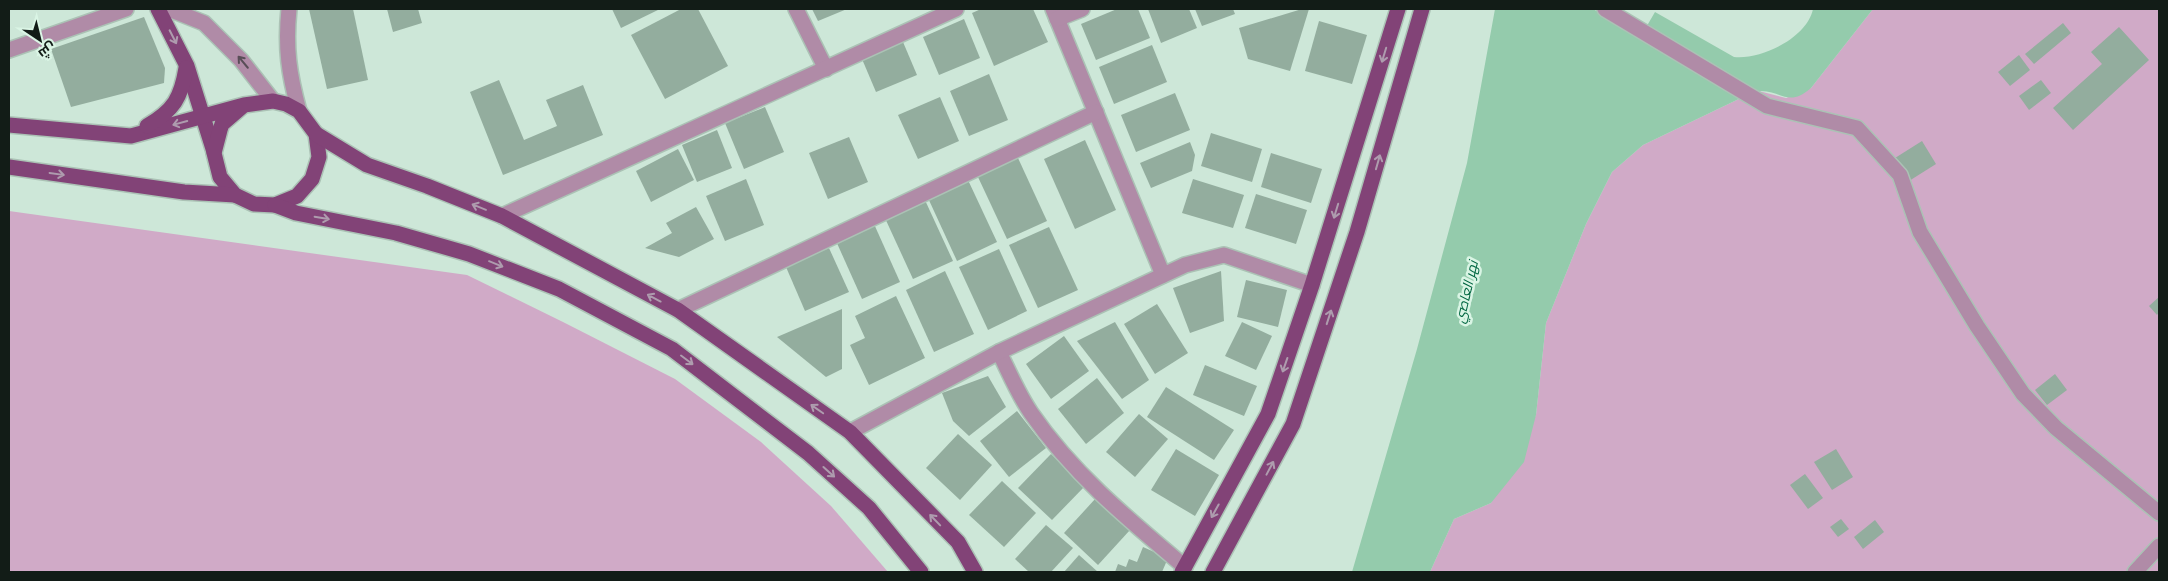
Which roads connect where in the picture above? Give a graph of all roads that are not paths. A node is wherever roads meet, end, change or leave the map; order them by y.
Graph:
1 (126, 9) edge
2 (158, 9) edge
3 (169, 9) edge
4 (289, 9) edge
5 (796, 9) edge
6 (956, 9) edge
7 (1082, 9) edge
8 (1398, 9) edge
9 (1422, 9) edge
10 (1605, 9) edge
11 (1055, 14) edge
12 (9, 50) edge
13 (187, 66) junction
14 (826, 69) junction
15 (272, 101) junction
16 (244, 105) junction
17 (299, 111) junction
18 (1096, 112) junction
19 (202, 117) junction
20 (9, 125) edge
21 (316, 134) junction
22 (131, 136) junction
23 (214, 153) junction
24 (9, 167) edge
25 (235, 195) junction
26 (275, 205) junction
27 (502, 216) junction
28 (1163, 275) junction
29 (1312, 285) junction
30 (678, 310) junction
31 (999, 352) junction
32 (850, 432) junction
33 (2159, 513) edge
34 (958, 542) junction
35 (2159, 546) edge
36 (1184, 570) edge
37 (921, 572) edge
38 (974, 572) edge
39 (984, 572) edge
40 (1213, 572) edge
41 (2135, 572) edge

1 - 12 street
2 -> 13 main road
15 -> 3 street
4 - 17 street
5 - 14 street
6 - 14 street
7 - 11 street
8 -> 29 main road
40 -> 9 main road
10 - 33 street
11 - 18 street
13 - 19 main road
13 - 22 main road
14 - 27 street
15 - 16 main road
15 - 17 main road
16 - 19 main road
16 - 23 main road
17 - 21 main road
18 - 28 street
18 - 30 street
19 -> 22 main road
19 - 23 main road
20 - 22 main road
21 - 26 main road
27 -> 21 main road
23 - 25 main road
24 -> 25 main road
25 - 26 main road
26 -> 37 main road
30 -> 27 main road
28 - 29 street
28 - 31 street
29 -> 36 main road
32 -> 30 main road
31 - 32 street
31 - 36 street
34 -> 32 main road
34 - 38 main road
34 - 39 main road
35 - 41 street

